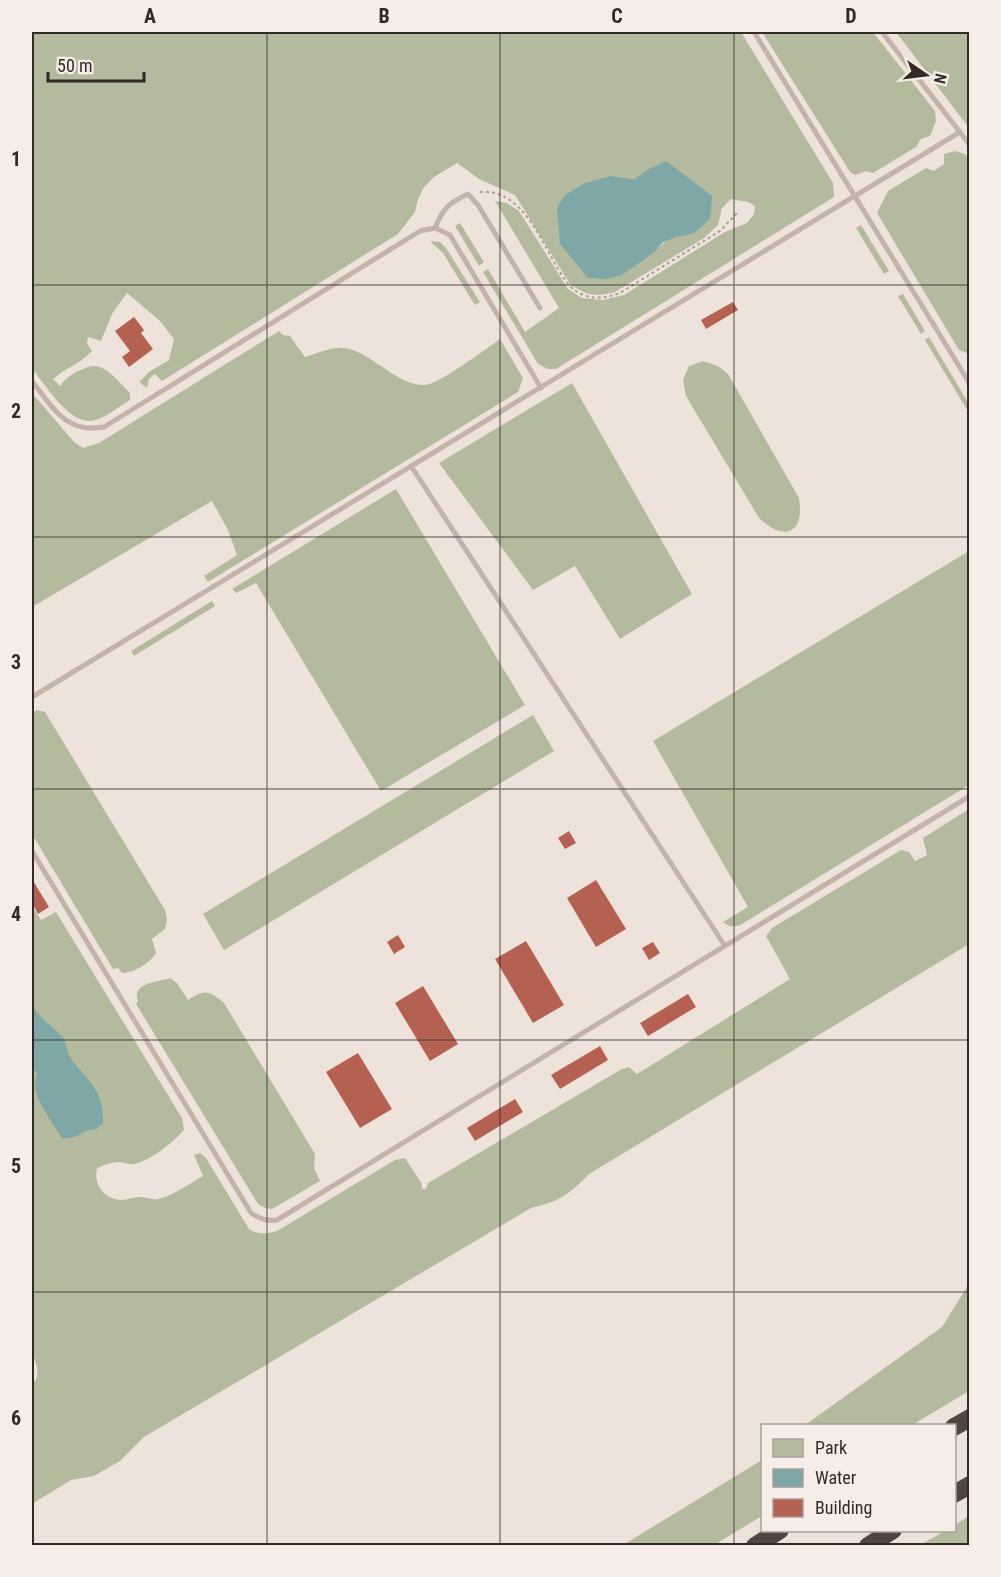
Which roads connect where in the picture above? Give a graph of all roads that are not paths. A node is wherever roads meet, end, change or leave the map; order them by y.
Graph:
1 (754, 32) edge
2 (882, 32) edge
3 (960, 132) junction
4 (969, 145) edge
5 (855, 196) junction
6 (435, 228) junction
7 (540, 308) dead end
8 (32, 381) edge
9 (969, 384) edge
10 (541, 388) junction
11 (411, 466) junction
12 (32, 697) edge
13 (969, 796) edge
14 (32, 851) edge
15 (725, 946) junction
16 (969, 1418) edge
17 (956, 1426) edge
18 (969, 1485) edge
19 (956, 1493) edge
20 (777, 1532) edge
21 (890, 1532) edge
22 (755, 1545) edge
23 (868, 1545) edge

1 - 5 lane
2 - 3 lane
3 - 4 lane
3 - 5 lane
5 - 9 lane
5 - 10 lane
6 - 7 lane
6 - 8 lane
6 - 10 lane
10 - 11 lane
11 - 12 lane
11 - 15 lane
13 - 15 lane
14 - 15 lane
16 - 17 highway
18 - 19 highway
20 - 22 highway
21 - 23 highway

